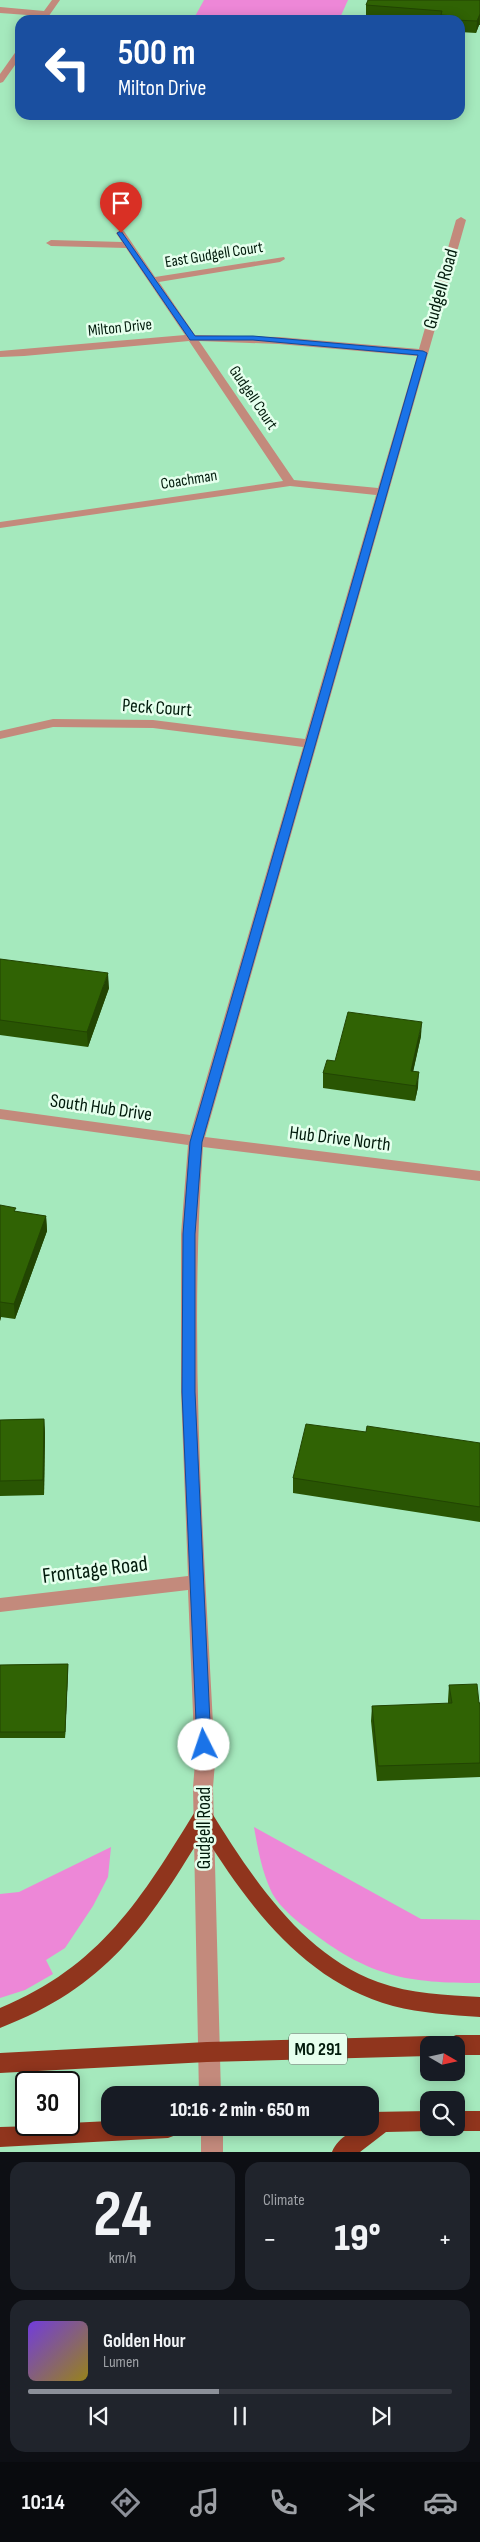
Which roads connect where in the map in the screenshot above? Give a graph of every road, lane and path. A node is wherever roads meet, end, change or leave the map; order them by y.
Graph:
1 (56, 0) edge
2 (0, 10) edge
3 (31, 15) edge
4 (45, 15) edge
5 (15, 59) edge
6 (0, 80) edge
7 (461, 220) dead end
8 (121, 233) dead end
9 (51, 243) dead end
10 (129, 245) junction
11 (280, 259) dead end
12 (153, 280) junction
13 (193, 338) junction
14 (423, 353) junction
15 (0, 354) edge
16 (290, 483) junction
17 (384, 492) junction
18 (0, 526) edge
19 (0, 735) edge
20 (311, 744) junction
21 (0, 1114) edge
22 (196, 1142) junction
23 (480, 1176) edge
24 (196, 1582) junction
25 (0, 1605) edge
26 (203, 1816) junction
27 (480, 2007) edge
28 (0, 2018) edge
29 (465, 2045) edge
30 (480, 2045) edge
31 (420, 2046) edge
32 (208, 2052) junction
33 (0, 2063) edge
34 (210, 2086) edge
35 (420, 2121) edge
36 (465, 2121) edge
37 (480, 2121) edge
38 (379, 2122) edge
39 (101, 2132) edge
40 (212, 2136) edge
41 (361, 2136) edge
42 (0, 2137) edge
43 (212, 2152) edge
44 (343, 2152) edge

1 - 4 street
2 - 3 street
5 - 6 street
7 - 14 street, Gudgell Road
8 - 10 street, Gudgell Court
9 - 10 street
10 - 12 street, Gudgell Court
11 - 12 street, East Gudgell Court
12 - 13 street, Gudgell Court
13 - 14 street, Milton Drive
13 - 15 street, Milton Drive
13 - 16 street, Gudgell Court
14 - 17 street, Gudgell Road
16 - 17 street, Coachman
16 - 18 street, Coachman
17 - 20 street, Gudgell Road
19 - 20 street, Peck Court
20 - 22 street, Gudgell Road
21 - 22 street, South Hub Drive
22 - 23 street, Hub Drive North
22 - 24 street, Gudgell Road
24 - 25 street, Frontage Road
24 - 26 street, Gudgell Road
26 - 27 highway
26 - 28 highway
26 - 32 street, Gudgell Road
29 - 30 highway
31 - 32 highway, MO 291
32 - 33 highway, MO 291
32 - 34 street, Gudgell Road
35 - 38 highway
36 - 37 highway
39 - 42 highway
40 - 43 street
41 - 44 highway

